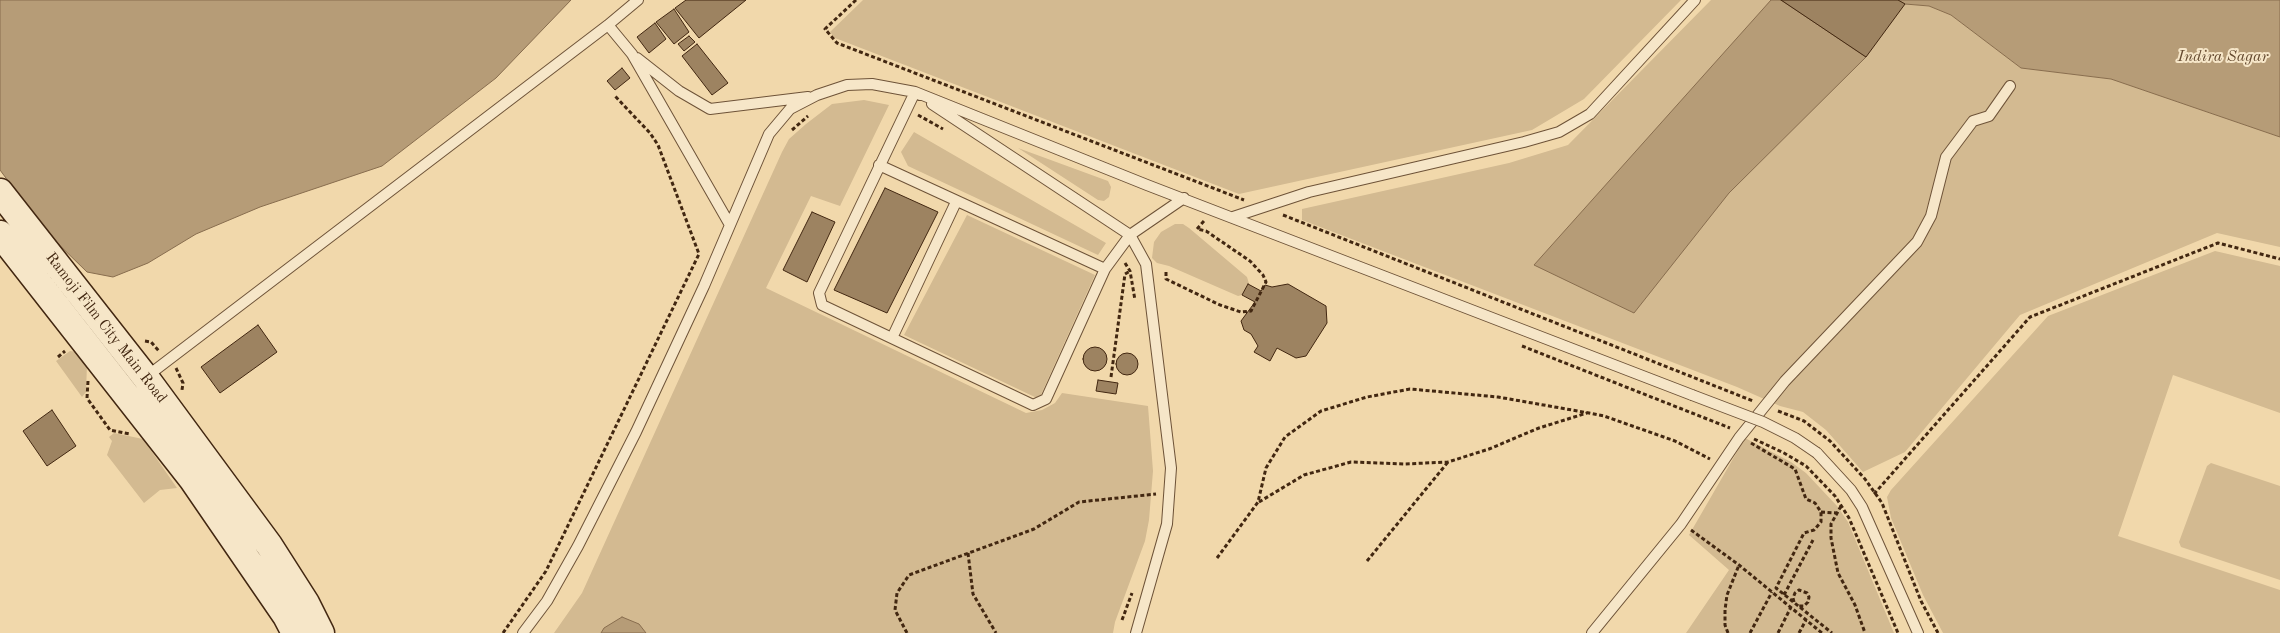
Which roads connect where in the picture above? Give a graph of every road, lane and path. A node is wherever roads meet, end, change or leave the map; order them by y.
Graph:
1 (638, 0) edge
2 (1695, 0) edge
3 (608, 25) junction
4 (632, 54) junction
5 (2010, 86) dead end
6 (915, 92) junction
7 (614, 95) dead end
8 (817, 95) junction
9 (879, 165) junction
10 (0, 192) edge
11 (1184, 198) junction
12 (956, 202) junction
13 (1232, 217) junction
14 (1205, 221) dead end
15 (730, 225) junction
16 (0, 234) edge
17 (1130, 236) junction
18 (2280, 259) edge
19 (1105, 269) junction
20 (1130, 271) dead end
21 (1166, 272) dead end
22 (93, 311) junction
23 (73, 328) junction
24 (892, 338) junction
25 (1516, 344) dead end
26 (1111, 377) dead end
27 (146, 378) junction
28 (1589, 413) junction
29 (1741, 436) junction
30 (1448, 462) junction
31 (1722, 466) junction
32 (201, 472) junction
33 (1851, 490) junction
34 (1169, 492) junction
35 (1258, 502) junction
36 (1842, 506) junction
37 (1862, 507) junction
38 (1821, 512) junction
39 (1837, 513) junction
40 (1681, 524) junction
41 (1813, 540) dead end
42 (968, 553) junction
43 (1217, 558) dead end
44 (1367, 561) dead end
45 (1739, 565) junction
46 (1772, 592) junction
47 (1784, 595) junction
48 (1781, 600) junction
49 (1795, 603) junction
50 (1798, 606) junction
51 (1791, 608) junction
52 (1806, 620) junction
53 (295, 633) edge
54 (321, 633) edge
55 (502, 633) edge
56 (523, 633) edge
57 (906, 633) edge
58 (996, 633) edge
59 (1136, 633) edge
60 (1592, 633) edge
61 (1728, 633) edge
62 (1750, 633) edge
63 (1778, 633) edge
64 (1799, 633) edge
65 (1821, 633) edge
66 (1832, 633) edge
67 (1865, 633) edge
68 (1898, 633) edge
69 (1918, 633) edge

1 - 3 lane
2 - 13 lane
3 - 4 lane
3 - 27 lane
4 - 8 lane
4 - 15 lane
5 - 29 lane
6 - 8 lane
6 - 9 lane
6 - 11 lane
6 - 17 lane
7 - 55 path
8 - 15 lane
9 - 12 lane
9 - 24 lane
10 - 22 street, Ramoji Film City Main Road
11 - 13 lane
11 - 17 lane
12 - 19 lane
12 - 24 lane
13 - 33 lane, bridge
14 - 21 path
15 - 56 lane
16 - 23 street, Ramoji Film City Main Road
17 - 19 lane
17 - 34 lane
18 - 37 path
19 - 24 lane
20 - 26 path
22 - 23 street
22 - 27 street, Ramoji Film City Main Road
23 - 32 street, Ramoji Film City Main Road
25 - 29 path
27 - 32 street, Ramoji Film City Main Road
28 - 30 path
28 - 31 path
28 - 35 path
29 - 31 lane
29 - 36 path
29 - 38 path
30 - 35 path
30 - 44 path
31 - 40 lane
32 - 53 street
32 - 54 street
33 - 36 path
33 - 37 lane
34 - 42 path
34 - 59 lane
35 - 43 path
36 - 39 path
36 - 68 path
37 - 69 lane
38 - 39 path
38 - 47 path
39 - 67 path
40 - 45 path
40 - 60 lane
41 - 47 path
42 - 57 path
42 - 58 path
45 - 46 path
45 - 61 path
46 - 48 path
46 - 62 path
47 - 48 path
47 - 49 path
48 - 51 path
49 - 50 path
49 - 50 path
50 - 66 path
51 - 52 path
51 - 63 path
52 - 64 path
52 - 65 path

